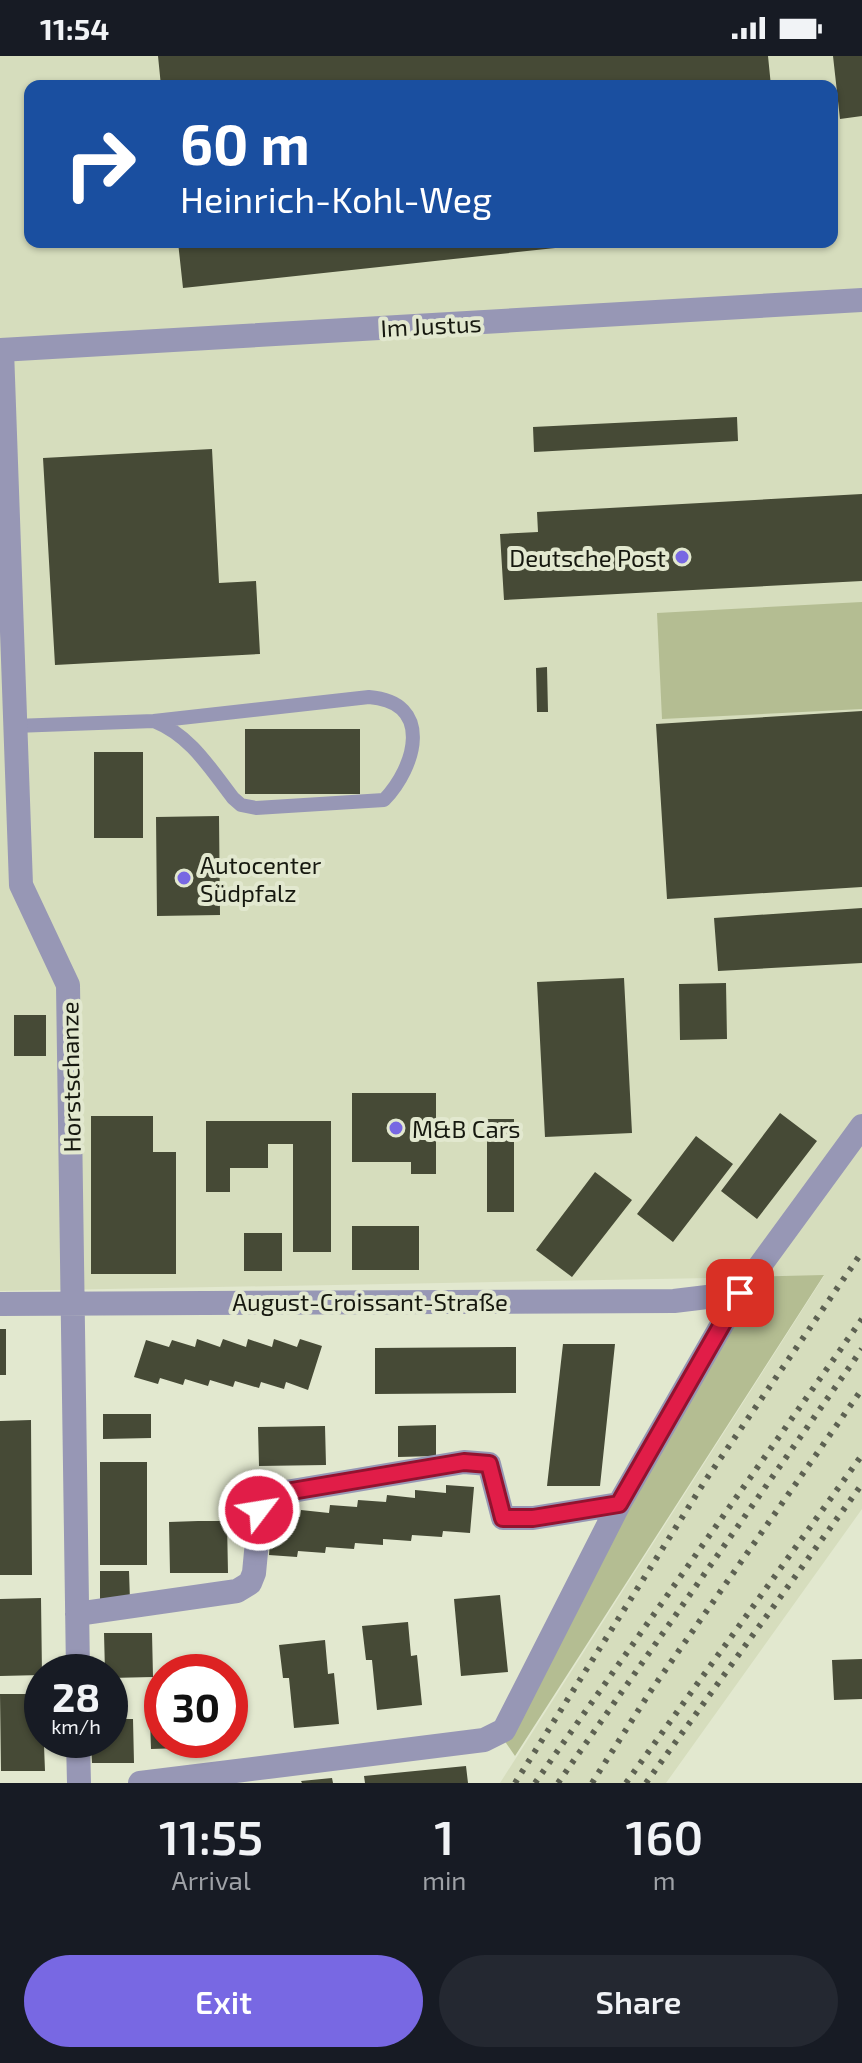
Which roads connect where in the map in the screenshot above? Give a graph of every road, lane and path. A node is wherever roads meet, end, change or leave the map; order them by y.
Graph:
1 (862, 300) edge
2 (1, 350) edge
3 (154, 721) junction
4 (14, 726) junction
5 (862, 1126) edge
6 (740, 1293) junction
7 (0, 1304) edge
8 (74, 1304) junction
9 (619, 1504) junction
10 (77, 1614) junction
11 (78, 1654) edge
12 (78, 1758) edge
13 (79, 1783) edge
14 (140, 1783) edge

1 - 2 street, Im Justus
2 - 4 street, Horstschanze
3 - 3 lane
3 - 4 lane
4 - 8 street, Horstschanze
5 - 6 street
6 - 8 street, August-Croissant-Straße
6 - 9 street
7 - 8 street, August-Croissant-Straße
8 - 10 street, Horstschanze
9 - 10 street
9 - 14 street
10 - 11 street, Horstschanze
12 - 13 street

